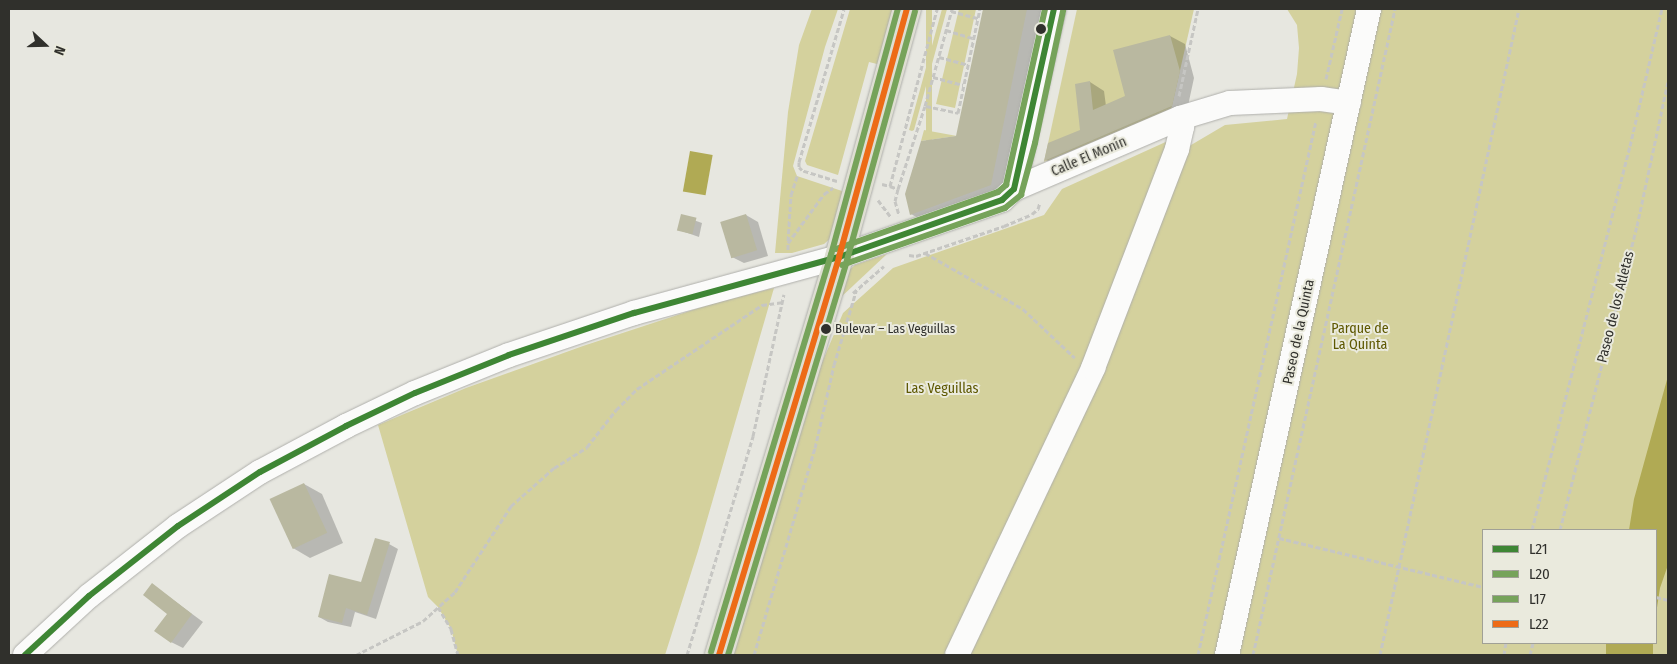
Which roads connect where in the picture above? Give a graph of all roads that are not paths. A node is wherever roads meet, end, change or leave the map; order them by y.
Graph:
1 (907, 9) edge
2 (1054, 9) edge
3 (1369, 9) edge
4 (1349, 103) junction
5 (1180, 118) junction
6 (1014, 189) junction
7 (839, 257) junction
8 (24, 655) edge
9 (719, 655) edge
10 (957, 655) edge
11 (1227, 655) edge

1 - 7 main road
2 - 6 street
3 - 4 street, Paseo de la Quinta
4 - 5 street, Calle El Monín
4 - 11 street, Paseo de la Quinta
5 - 6 street, Calle El Monín
5 - 10 street
6 - 7 street, Calle El Monín
7 - 8 street, Calle El Monín
7 - 9 main road

